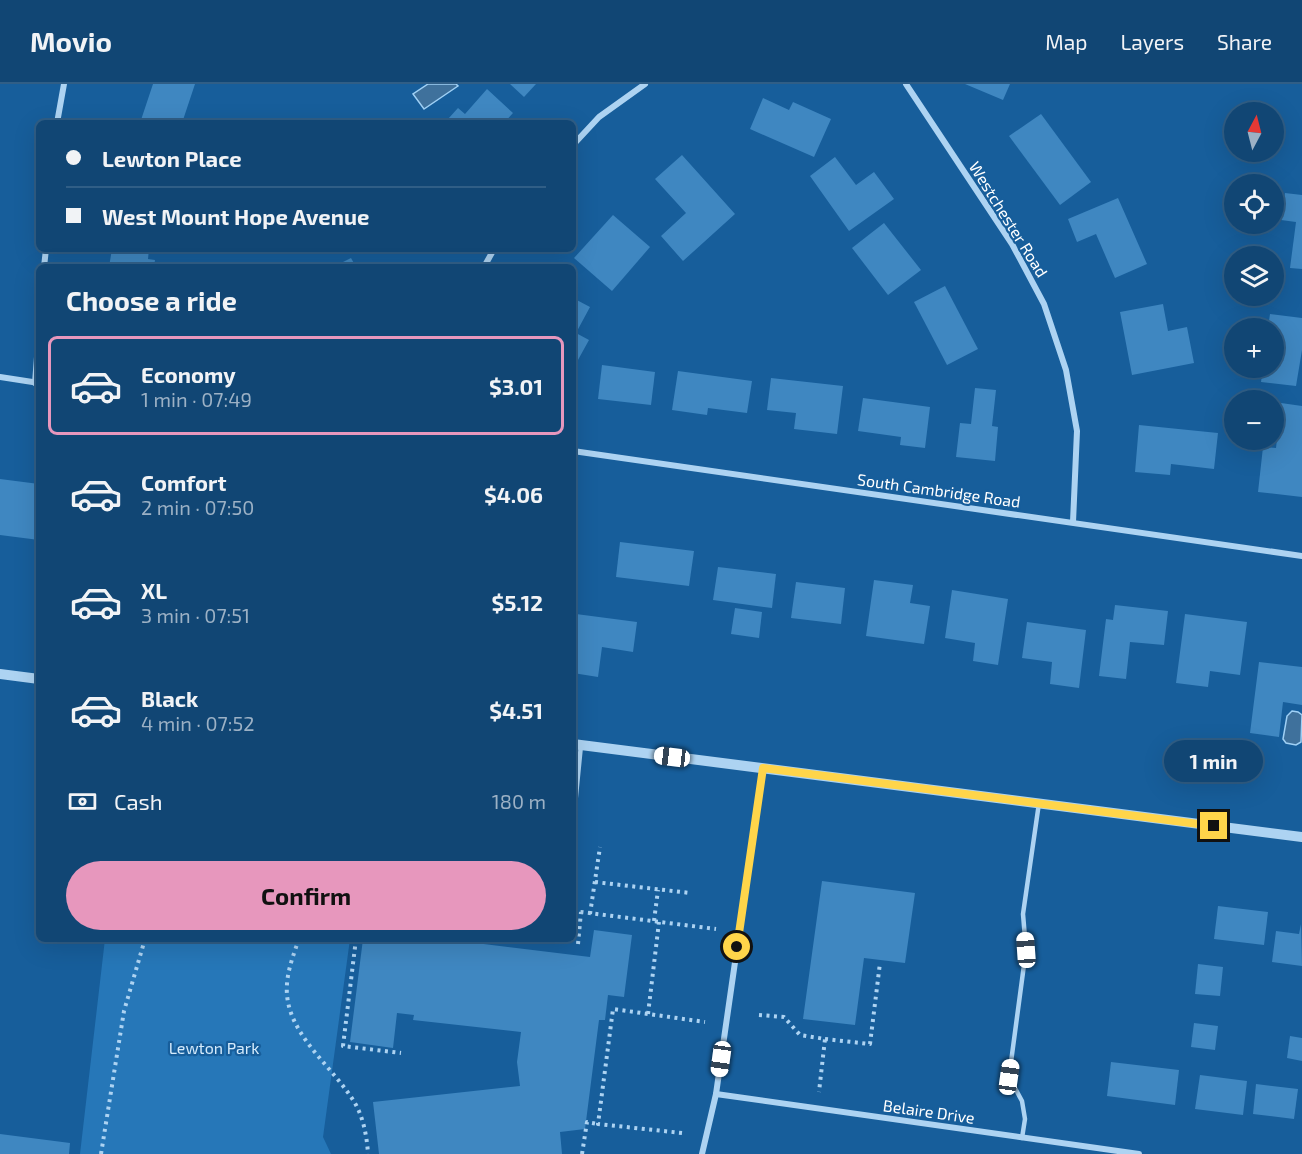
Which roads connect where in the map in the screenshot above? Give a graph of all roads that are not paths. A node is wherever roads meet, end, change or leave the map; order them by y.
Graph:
1 (64, 84) edge
2 (645, 84) edge
3 (906, 84) edge
4 (58, 120) edge
5 (576, 142) edge
6 (0, 377) edge
7 (36, 383) edge
8 (576, 451) edge
9 (1073, 522) junction
10 (1302, 556) edge
11 (0, 674) edge
12 (36, 679) edge
13 (577, 745) edge
14 (576, 765) edge
15 (763, 768) junction
16 (1039, 803) junction
17 (1302, 837) edge
18 (716, 1094) junction
19 (1023, 1138) junction
20 (1116, 1152) edge
21 (702, 1154) edge
22 (1138, 1154) edge

1 - 4 street
2 - 5 street
3 - 9 street, Westchester Road
6 - 7 street
8 - 9 street, South Cambridge Road
9 - 10 street, South Cambridge Road
11 - 12 street
13 - 14 lane
13 - 15 street
15 - 16 street
15 - 18 street
16 - 17 street
16 - 19 lane
18 - 19 street, Belaire Drive
18 - 21 street
19 - 20 street, Belaire Drive
20 - 22 street, Belaire Drive

